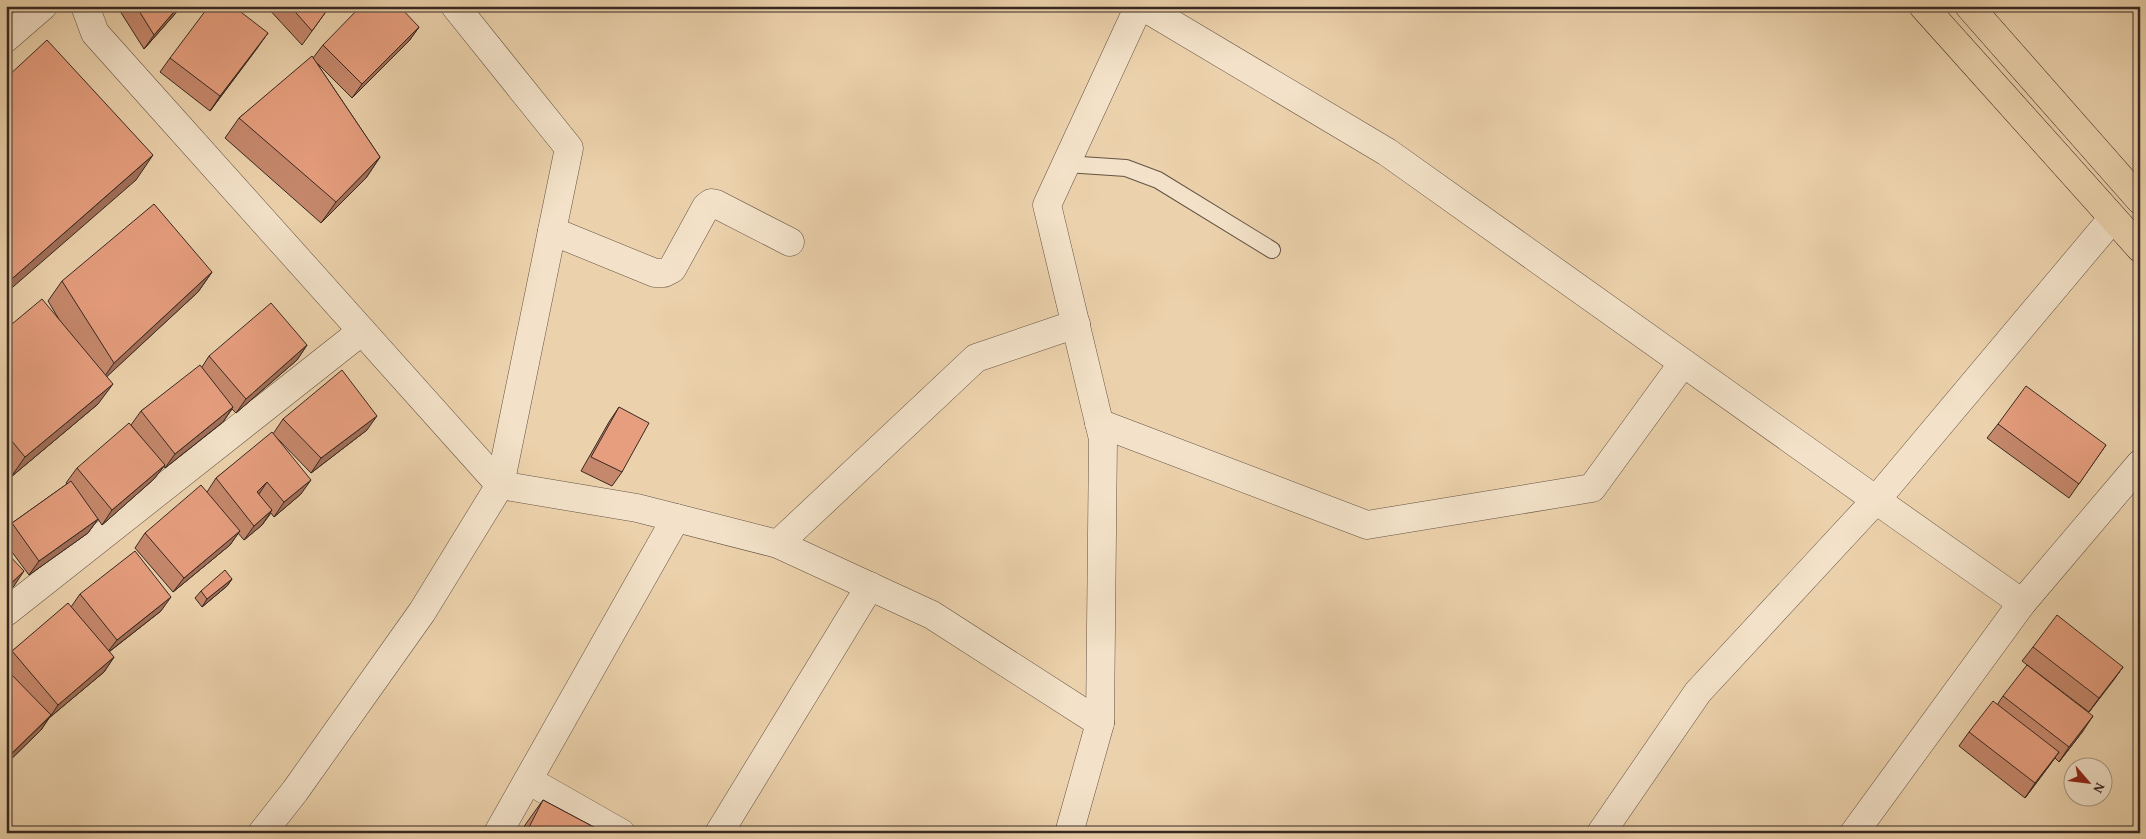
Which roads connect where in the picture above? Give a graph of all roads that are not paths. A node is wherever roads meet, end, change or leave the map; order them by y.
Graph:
1 (43, 6) edge
2 (86, 6) edge
3 (456, 6) edge
4 (1140, 6) edge
5 (1923, 6) edge
6 (1969, 6) edge
7 (6, 38) edge
8 (1066, 164) junction
9 (2140, 200) edge
10 (2112, 219) junction
11 (552, 231) junction
12 (790, 242) dead end
13 (2140, 248) edge
14 (1272, 250) dead end
15 (1076, 324) junction
16 (362, 331) junction
17 (1683, 363) junction
18 (1099, 423) junction
19 (2140, 464) edge
20 (500, 485) junction
21 (1876, 500) junction
22 (676, 518) junction
23 (778, 544) junction
24 (870, 586) junction
25 (2022, 603) junction
26 (6, 612) edge
27 (1100, 723) junction
28 (528, 780) junction
29 (262, 833) edge
30 (498, 833) edge
31 (620, 833) edge
32 (720, 833) edge
33 (1069, 833) edge
34 (1601, 833) edge
35 (1854, 833) edge

1 - 7 street
2 - 16 street
3 - 11 street
4 - 8 street
4 - 17 street
5 - 10 main road
6 - 9 main road
8 - 14 lane
8 - 15 street
10 - 13 main road
10 - 21 street
11 - 12 street
11 - 20 street
15 - 18 street
15 - 23 street
16 - 20 street
16 - 26 street
17 - 18 street
17 - 21 street
18 - 27 street
19 - 25 street
20 - 22 street
20 - 29 street
21 - 25 street
21 - 34 street
22 - 23 street
22 - 28 street
23 - 24 street
24 - 27 street
24 - 32 street
25 - 35 street
27 - 33 street
28 - 30 street
28 - 31 street

